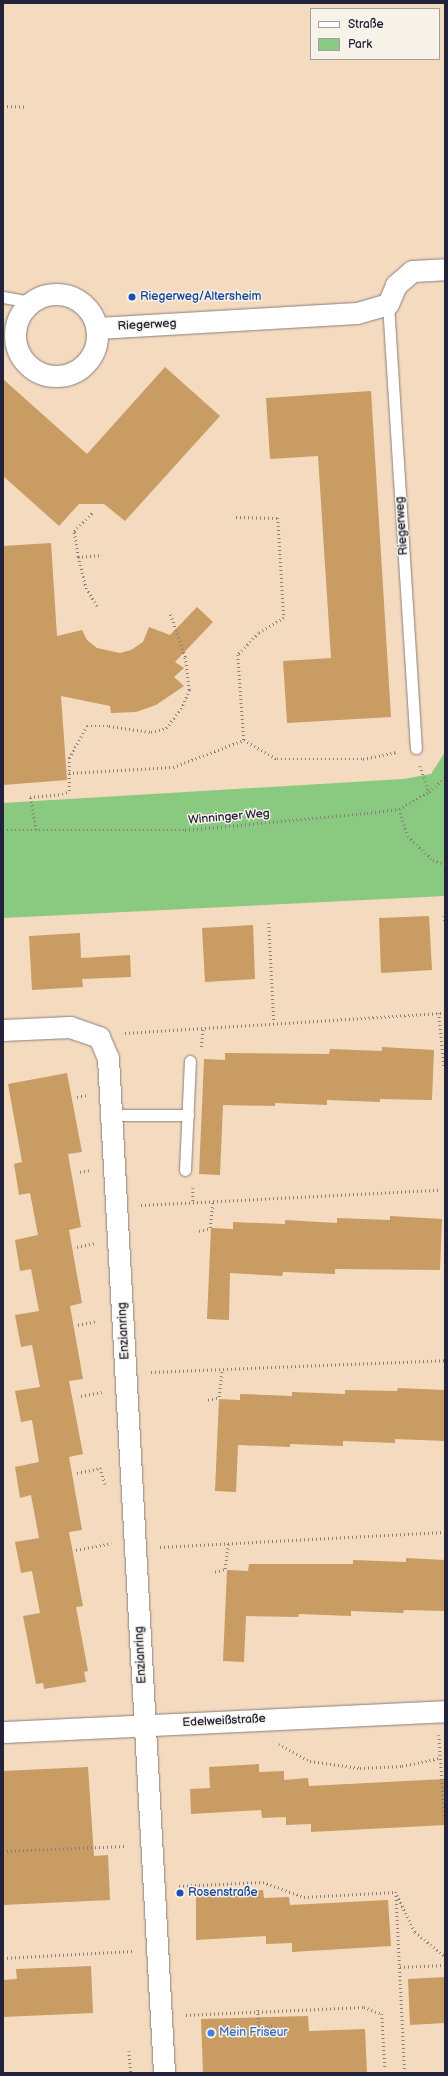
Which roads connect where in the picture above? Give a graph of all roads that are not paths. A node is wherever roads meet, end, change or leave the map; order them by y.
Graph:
1 (445, 269) edge
2 (3, 297) edge
3 (31, 302) junction
4 (388, 304) junction
5 (97, 328) junction
6 (416, 748) road end
7 (3, 1030) edge
8 (190, 1061) dead end
9 (112, 1115) junction
10 (188, 1115) junction
11 (185, 1170) dead end
12 (442, 1711) edge
13 (145, 1725) junction
14 (3, 1732) edge
15 (164, 2073) edge

1 - 4 street, Riegerweg
2 - 3 lane
3 - 5 street
3 - 5 street
4 - 5 street, Riegerweg
4 - 6 lane, Riegerweg
7 - 9 street, Enzianring
8 - 10 lane
9 - 10 lane
9 - 13 street, Enzianring
10 - 11 lane
12 - 13 street, Edelweißstraße
13 - 14 street, Edelweißstraße
13 - 15 street

